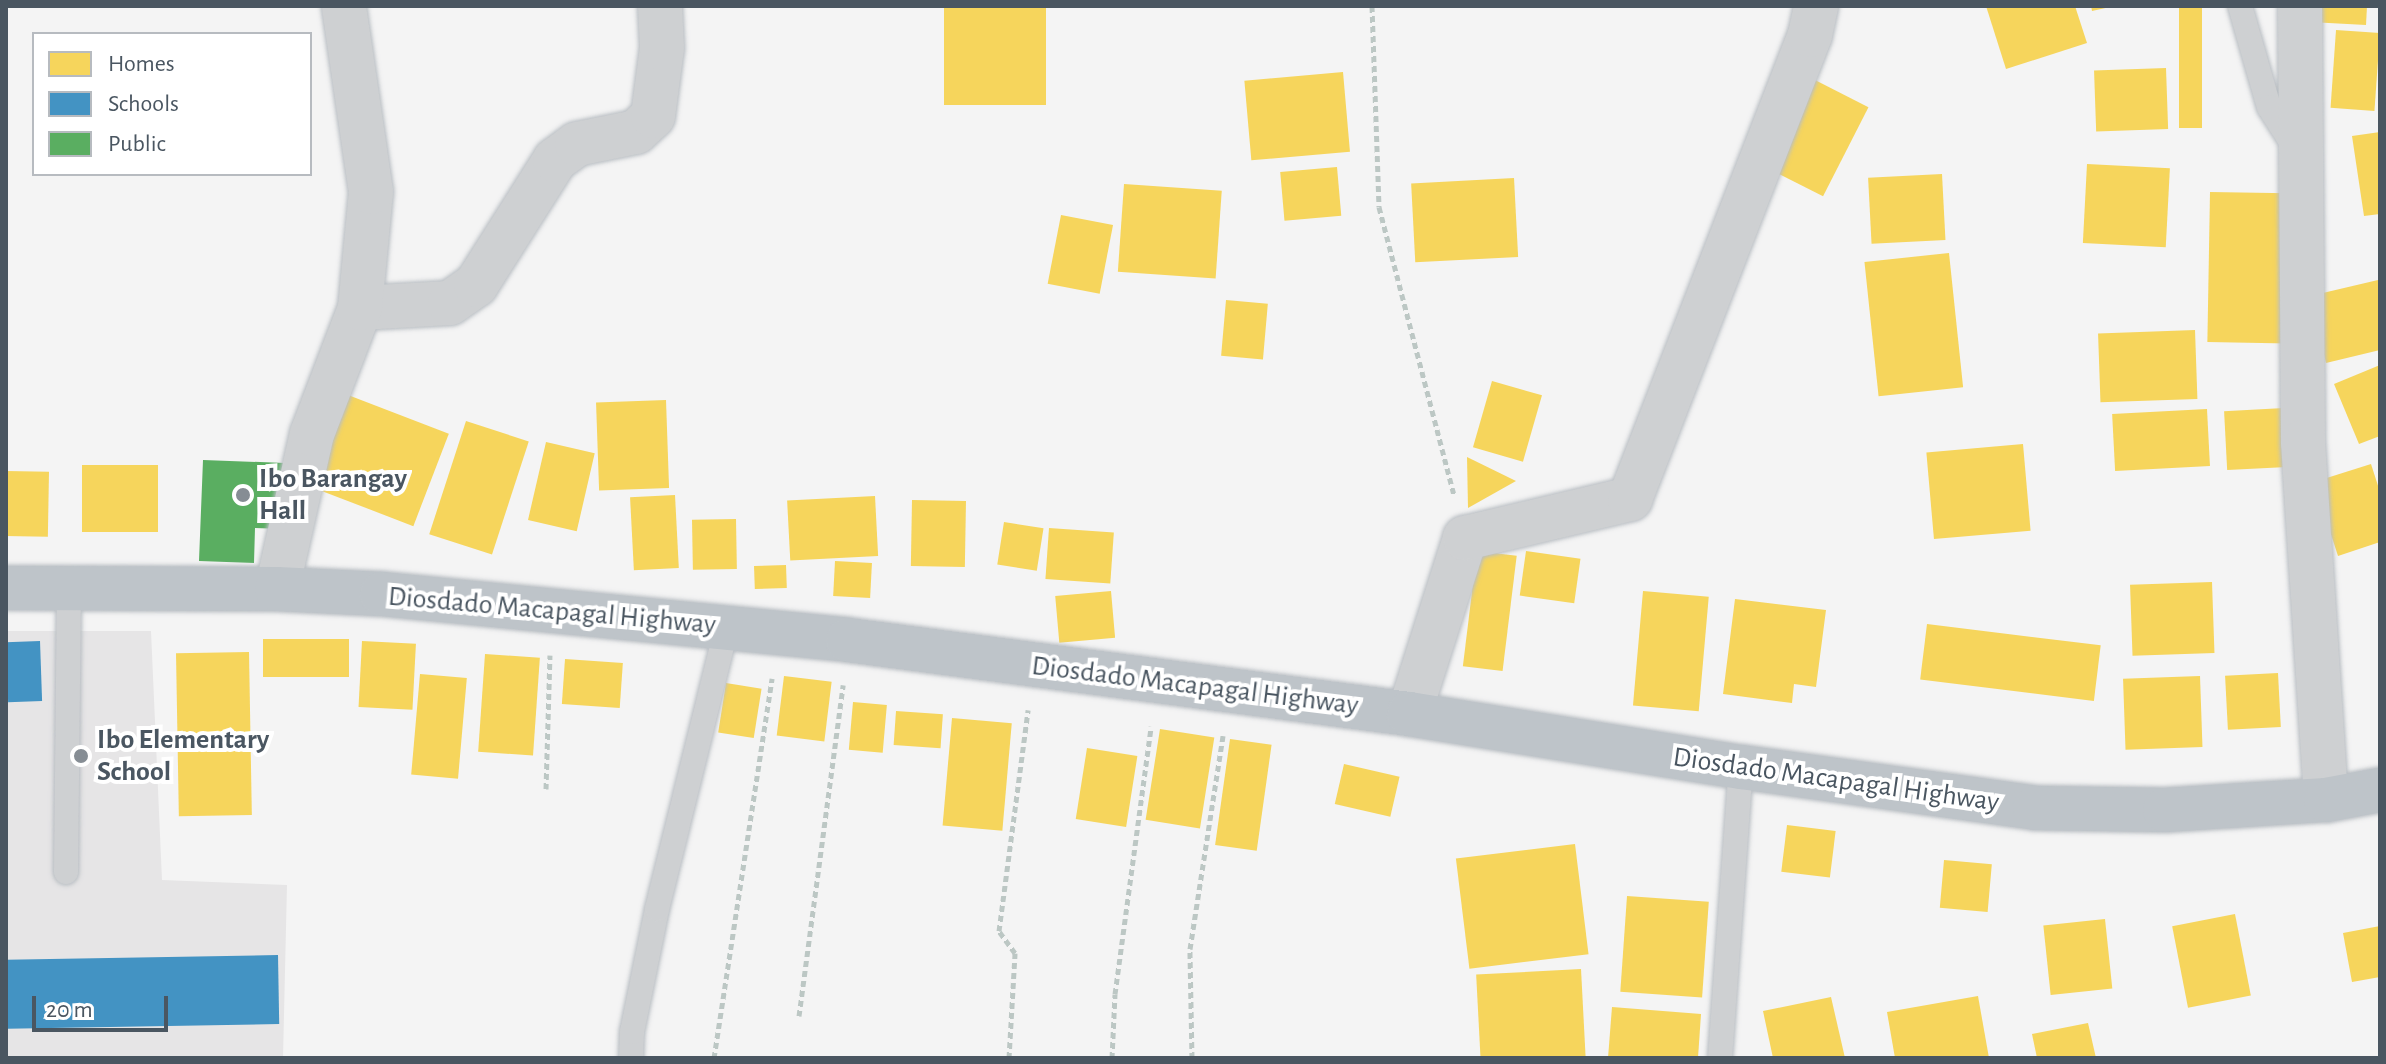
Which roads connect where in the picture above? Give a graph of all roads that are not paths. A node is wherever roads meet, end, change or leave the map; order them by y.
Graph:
1 (344, 6) edge
2 (660, 6) edge
3 (1816, 6) edge
4 (2240, 6) edge
5 (2300, 6) edge
6 (2301, 157) junction
7 (360, 308) junction
8 (6, 588) edge
9 (69, 588) junction
10 (277, 589) junction
11 (727, 627) junction
12 (1409, 714) junction
13 (1741, 767) junction
14 (2380, 790) edge
15 (2326, 800) junction
16 (66, 872) dead end
17 (631, 1058) edge
18 (1720, 1058) edge

1 - 7 street
2 - 7 street
3 - 12 street
4 - 6 lane
5 - 6 street
6 - 15 street
7 - 10 street
8 - 9 highway, Diosdado Macapagal Highway
9 - 10 highway, Diosdado Macapagal Highway
9 - 16 lane
10 - 11 highway, Diosdado Macapagal Highway
11 - 12 highway, Diosdado Macapagal Highway
11 - 17 lane
12 - 13 highway, Diosdado Macapagal Highway
13 - 15 highway, Diosdado Macapagal Highway
13 - 18 lane
14 - 15 highway, Diosdado Macapagal Highway

